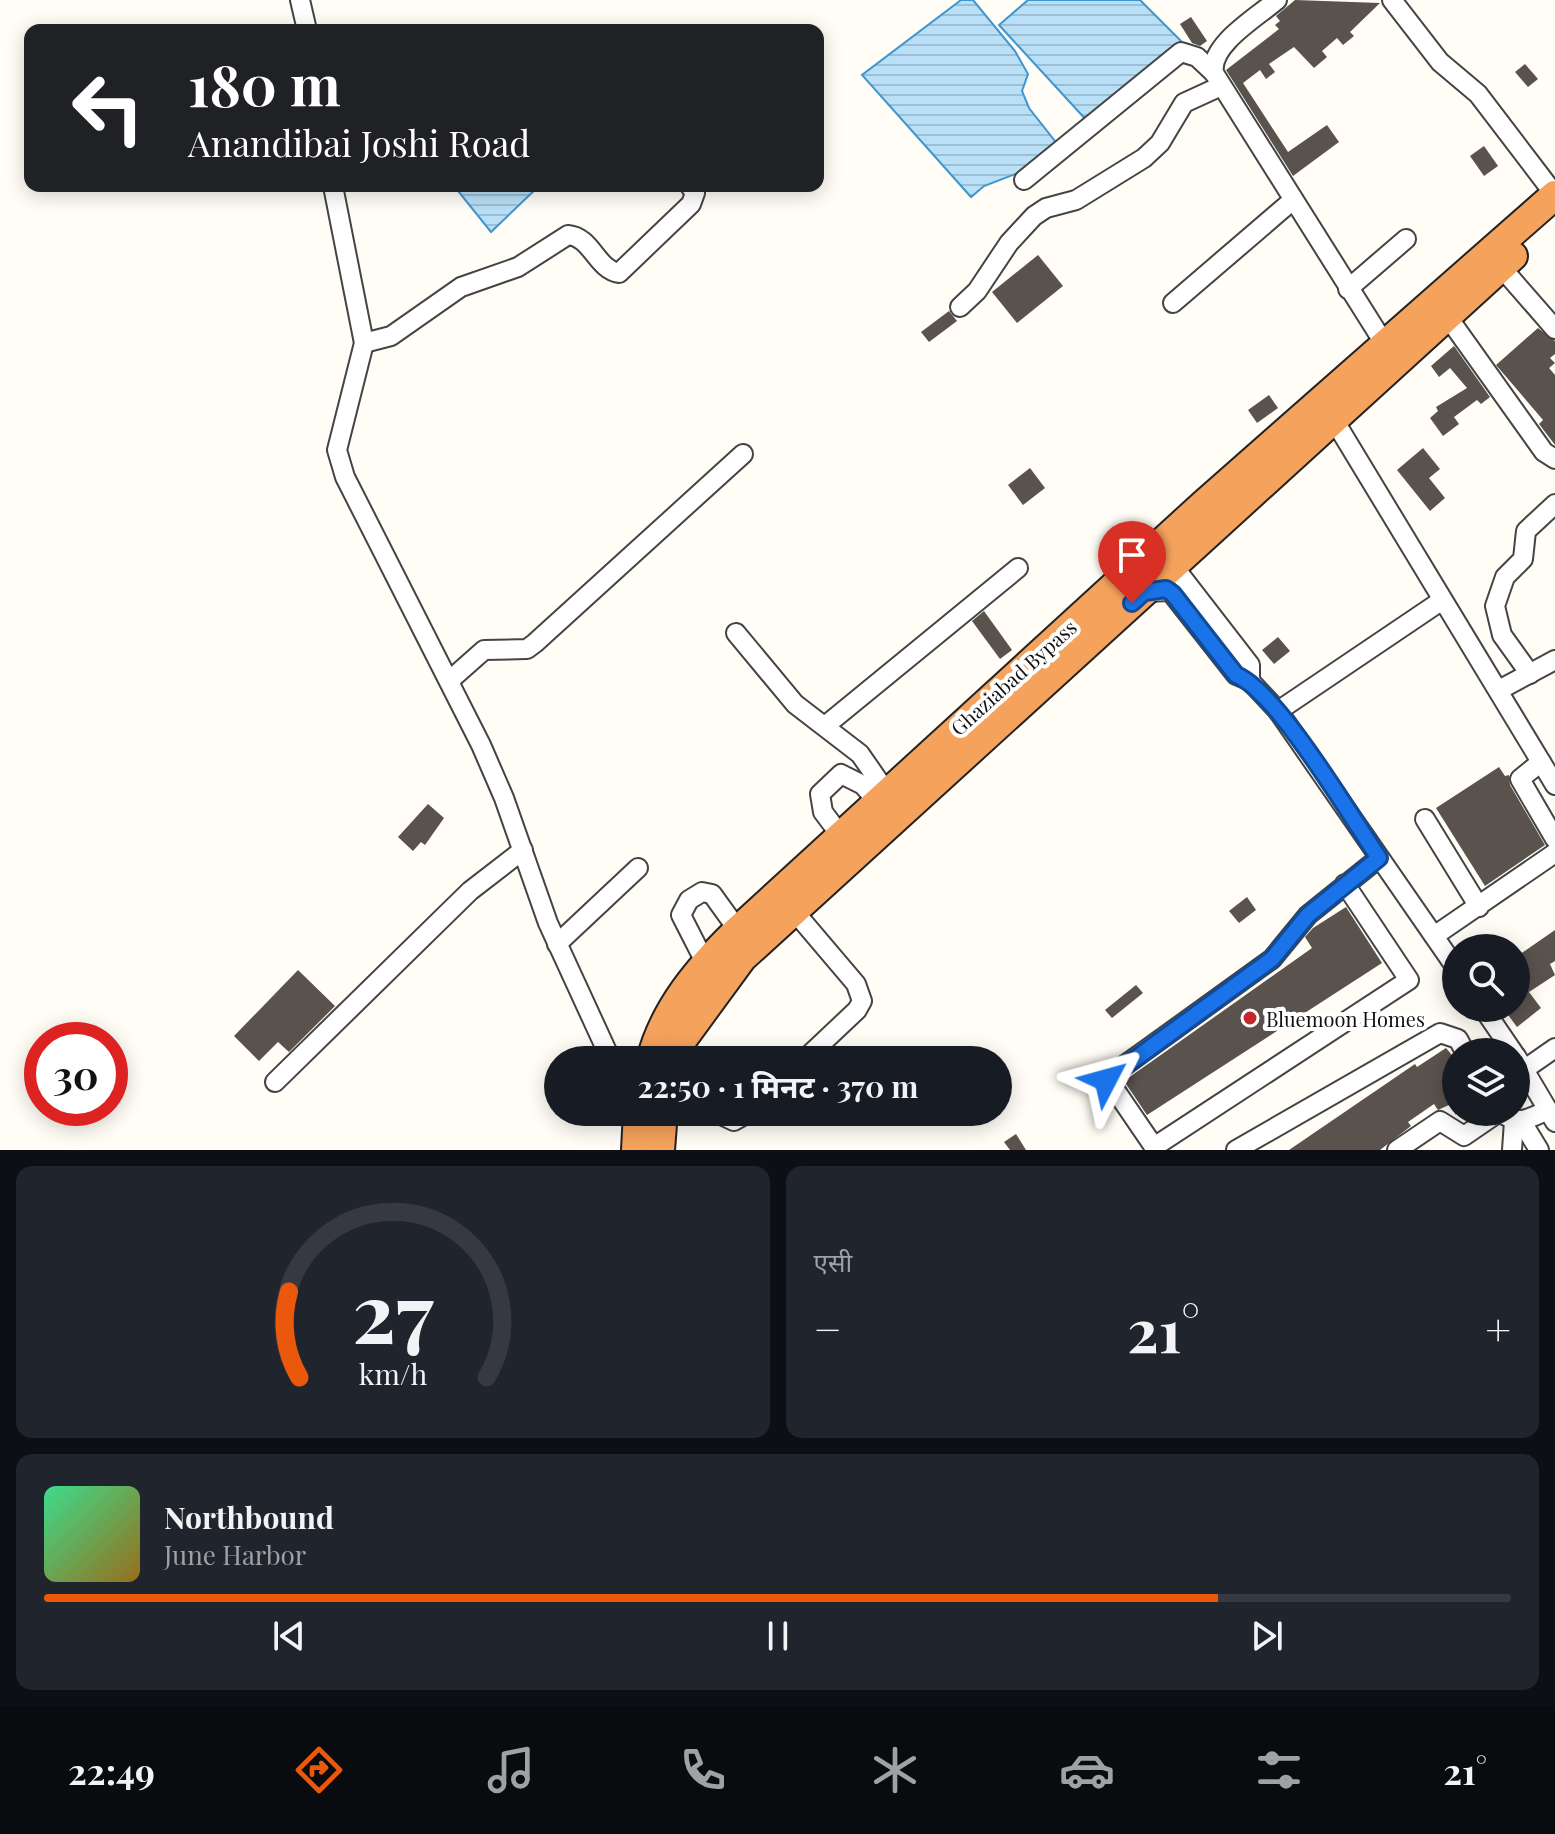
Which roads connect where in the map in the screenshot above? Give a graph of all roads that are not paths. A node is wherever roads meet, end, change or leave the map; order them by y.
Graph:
1 (300, 0) edge
2 (1277, 0) edge
3 (1392, 0) edge
4 (306, 24) edge
5 (1218, 80) junction
6 (1024, 180) dead end
7 (334, 192) edge
8 (694, 192) edge
9 (1555, 195) edge
10 (1293, 200) junction
11 (1555, 218) edge
12 (1406, 239) dead end
13 (1501, 267) junction
14 (1348, 289) junction
15 (1173, 303) dead end
16 (960, 307) dead end
17 (1447, 316) junction
18 (1555, 329) edge
19 (364, 343) junction
20 (1384, 343) junction
21 (1334, 420) junction
22 (743, 454) dead end
23 (1555, 459) edge
24 (1555, 504) edge
25 (1166, 556) junction
26 (1018, 568) dead end
27 (1144, 592) junction
28 (1441, 601) junction
29 (736, 633) dead end
30 (1513, 652) junction
31 (1555, 660) edge
32 (1484, 668) junction
33 (1530, 674) junction
34 (449, 681) junction
35 (1250, 681) junction
36 (1499, 690) junction
37 (1278, 711) junction
38 (988, 717) junction
39 (825, 726) junction
40 (1555, 749) edge
41 (1539, 759) junction
42 (1555, 785) edge
43 (882, 797) junction
44 (1425, 819) dead end
45 (841, 836) junction
46 (1555, 839) edge
47 (523, 850) junction
48 (1555, 853) edge
49 (1379, 858) junction
50 (638, 868) dead end
51 (1345, 884) junction
52 (1479, 907) junction
53 (794, 911) junction
54 (738, 930) junction
55 (1434, 936) junction
56 (557, 944) junction
57 (1442, 947) edge
58 (705, 962) junction
59 (1455, 1038) edge
60 (604, 1046) edge
61 (655, 1046) edge
62 (680, 1046) edge
63 (819, 1046) edge
64 (1555, 1048) edge
65 (1530, 1055) edge
66 (1530, 1079) edge
67 (275, 1082) dead end
68 (1552, 1116) edge
69 (1530, 1117) edge
70 (1442, 1122) edge
71 (637, 1126) edge
72 (662, 1126) edge
73 (1448, 1126) edge
74 (1488, 1126) edge
75 (1510, 1126) edge
76 (1517, 1126) edge
77 (636, 1150) edge
78 (660, 1150) edge
79 (1236, 1150) edge
80 (1397, 1150) edge
81 (1512, 1150) edge
82 (1539, 1150) edge

1 - 4 street
2 - 5 street
3 - 9 street
5 - 6 street
5 - 10 street
5 - 16 street
7 - 19 street
8 - 19 street
9 - 20 highway, Ghaziabad Bypass
10 - 14 street
10 - 15 street
11 - 13 highway, Ghaziabad Bypass
12 - 14 street
13 - 17 highway, Ghaziabad Bypass
13 - 18 street
14 - 20 street
17 - 21 highway, Ghaziabad Bypass
17 - 23 street
19 - 34 street
20 - 25 highway, Ghaziabad Bypass
21 - 25 highway, Ghaziabad Bypass
21 - 28 street
22 - 34 street
24 - 30 street
25 - 27 highway, Ghaziabad Bypass
25 - 35 street
25 - 38 highway, Ghaziabad Bypass
26 - 39 street
27 - 35 street
27 - 38 highway, Ghaziabad Bypass
28 - 32 street
28 - 37 street
29 - 39 street
30 - 32 street
30 - 33 street
31 - 33 street
32 - 36 street
33 - 36 street
34 - 47 street
35 - 37 street
36 - 41 street
37 - 49 street
38 - 43 highway, Ghaziabad Bypass
38 - 53 highway, Ghaziabad Bypass
39 - 43 street
40 - 41 street
41 - 42 street
41 - 46 street
43 - 45 highway, Ghaziabad Bypass
43 - 45 street
44 - 52 street
45 - 54 highway, Ghaziabad Bypass
47 - 56 street
47 - 67 street
48 - 52 street
49 - 51 street
49 - 55 street
50 - 56 street
51 - 51 street
52 - 55 street
53 - 62 highway, Ghaziabad Bypass
53 - 63 street
54 - 58 highway, Ghaziabad Bypass
54 - 58 street
55 - 57 street
56 - 60 street
58 - 61 highway, Ghaziabad Bypass
59 - 79 street
64 - 65 street
66 - 68 street
68 - 69 street
70 - 80 street
71 - 77 highway
72 - 78 highway
73 - 74 street
75 - 81 street
76 - 82 street

